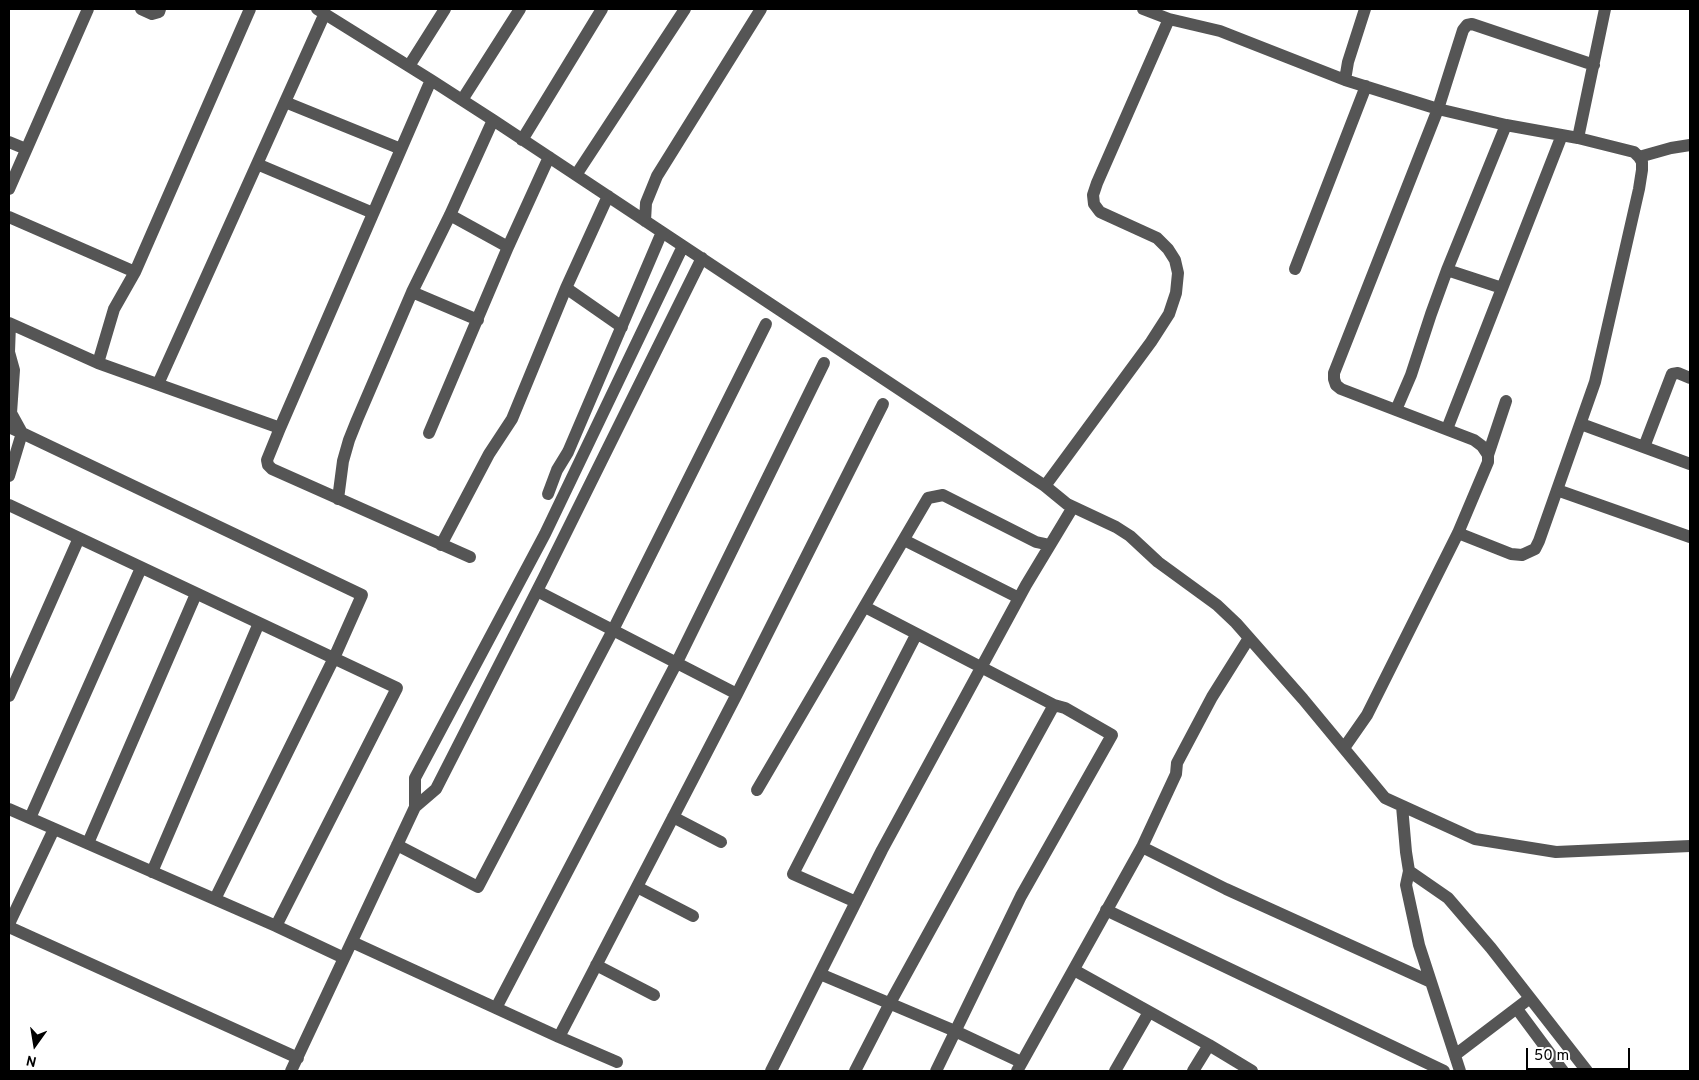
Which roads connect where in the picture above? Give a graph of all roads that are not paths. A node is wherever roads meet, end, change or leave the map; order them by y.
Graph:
1 (88, 9) edge
2 (142, 9) edge
3 (160, 9) edge
4 (250, 9) edge
5 (445, 9) edge
6 (520, 9) edge
7 (602, 9) edge
8 (685, 9) edge
9 (761, 9) edge
10 (1143, 9) edge
11 (1365, 9) edge
12 (1605, 9) edge
13 (321, 11) edge
14 (1169, 19) junction
15 (1594, 65) junction
16 (409, 66) junction
17 (431, 80) junction
18 (1345, 80) junction
19 (1366, 86) junction
20 (462, 100) junction
21 (285, 102) junction
22 (1438, 108) junction
23 (493, 120) junction
24 (1506, 125) junction
25 (1562, 134) junction
26 (1578, 138) junction
27 (522, 140) junction
28 (9, 142) edge
29 (1690, 145) edge
30 (26, 149) junction
31 (401, 149) junction
32 (549, 157) junction
33 (1639, 157) junction
34 (257, 164) junction
35 (576, 175) junction
36 (9, 189) edge
37 (608, 196) junction
38 (374, 213) junction
39 (450, 215) junction
40 (9, 217) edge
41 (645, 221) junction
42 (662, 232) junction
43 (682, 246) junction
44 (508, 247) junction
45 (702, 258) junction
46 (1295, 270) dead end
47 (1447, 270) junction
48 (135, 272) junction
49 (566, 288) junction
50 (1502, 288) junction
51 (412, 292) junction
52 (478, 320) junction
53 (9, 324) edge
54 (766, 324) dead end
55 (622, 327) junction
56 (98, 363) junction
57 (824, 363) dead end
58 (1690, 378) edge
59 (158, 384) junction
60 (1506, 401) dead end
61 (883, 404) dead end
62 (1396, 410) junction
63 (1580, 424) junction
64 (9, 427) edge
65 (280, 428) junction
66 (1447, 430) junction
67 (22, 433) junction
68 (429, 433) dead end
69 (1644, 447) junction
70 (1488, 455) junction
71 (1690, 464) edge
72 (9, 476) edge
73 (1045, 486) junction
74 (1558, 490) junction
75 (548, 494) dead end
76 (338, 499) junction
77 (1073, 508) junction
78 (10, 509) edge
79 (1458, 533) junction
80 (1690, 537) edge
81 (79, 538) junction
82 (904, 540) junction
83 (441, 545) junction
84 (1050, 546) junction
85 (470, 557) dead end
86 (141, 568) junction
87 (537, 591) junction
88 (196, 594) junction
89 (1019, 598) junction
90 (865, 607) junction
91 (260, 623) junction
92 (614, 630) junction
93 (916, 635) junction
94 (1249, 638) junction
95 (334, 658) junction
96 (677, 662) junction
97 (982, 668) junction
98 (738, 694) junction
99 (9, 696) edge
100 (1054, 705) junction
101 (1344, 748) junction
102 (757, 790) dead end
103 (1402, 806) junction
104 (415, 807) junction
105 (9, 809) edge
106 (673, 817) junction
107 (30, 818) junction
108 (54, 829) junction
109 (721, 842) dead end
110 (88, 843) junction
111 (397, 845) junction
112 (1690, 846) edge
113 (1142, 847) junction
114 (1409, 871) junction
115 (152, 872) junction
116 (637, 887) junction
117 (215, 899) junction
118 (856, 902) junction
119 (1106, 910) junction
120 (693, 916) dead end
121 (9, 926) edge
122 (276, 926) junction
123 (352, 942) junction
124 (344, 958) junction
125 (596, 965) junction
126 (1074, 970) junction
127 (820, 974) junction
128 (1431, 982) junction
129 (654, 995) dead end
130 (1530, 998) junction
131 (890, 1002) junction
132 (496, 1008) junction
133 (1516, 1009) junction
134 (1149, 1012) junction
135 (955, 1031) junction
136 (558, 1037) junction
137 (1209, 1045) junction
138 (1455, 1055) junction
139 (298, 1058) junction
140 (617, 1062) dead end
141 (1019, 1067) edge
142 (291, 1071) edge
143 (771, 1071) edge
144 (855, 1071) edge
145 (936, 1071) edge
146 (1115, 1071) edge
147 (1193, 1071) edge
148 (1252, 1071) edge
149 (1444, 1071) edge
150 (1460, 1071) edge
151 (1563, 1071) edge
152 (1587, 1071) edge

1 - 30 street
2 - 3 street
4 - 48 street
5 - 16 street
6 - 20 street
7 - 27 street
8 - 35 street
9 - 41 street
10 - 14 street
11 - 18 street
12 - 15 street
13 - 16 street
13 - 21 street
14 - 18 street
14 - 73 street
15 - 22 street
15 - 26 street
16 - 17 street
17 - 20 street
17 - 31 street
18 - 19 street
19 - 22 street
19 - 46 street
20 - 23 street
21 - 31 street
21 - 34 street
22 - 24 street
22 - 62 street
23 - 27 street
23 - 39 street
24 - 25 street
24 - 47 street
25 - 26 street
25 - 50 street
26 - 33 street
27 - 32 street
28 - 30 street
29 - 33 street
30 - 36 street
31 - 38 street
32 - 35 street
32 - 44 street
33 - 63 street
34 - 38 street
34 - 59 street
35 - 37 street
37 - 41 street
37 - 49 street
38 - 65 street
39 - 44 street
39 - 51 street
40 - 48 street
41 - 42 street
42 - 43 street
42 - 55 street
43 - 45 street
43 - 104 street
44 - 52 street
45 - 73 street
45 - 87 street
47 - 50 street
47 - 62 street
48 - 56 street
49 - 55 street
49 - 83 street
50 - 66 street
51 - 52 street
51 - 76 street
52 - 68 street
53 - 56 street
53 - 67 street
54 - 92 street
55 - 75 street
56 - 59 street
57 - 96 street
58 - 69 street
59 - 65 street
60 - 70 street
61 - 98 street
62 - 66 street
63 - 69 street
63 - 74 street
64 - 67 street
65 - 76 street
66 - 70 street
67 - 72 street
67 - 95 street
69 - 71 street
70 - 79 street
73 - 77 street
74 - 79 street
74 - 80 street
76 - 83 street
77 - 84 street
77 - 94 street
78 - 81 street
79 - 101 street
81 - 86 street
81 - 99 street
82 - 84 street
82 - 89 street
82 - 90 street
83 - 85 street
84 - 89 street
86 - 88 street
86 - 107 street
87 - 92 street
87 - 104 street
88 - 91 street
88 - 110 street
89 - 97 street
90 - 93 street
90 - 102 street
91 - 95 street
91 - 115 street
92 - 96 street
92 - 111 street
93 - 97 street
93 - 118 street
94 - 101 street
94 - 113 street
95 - 117 street
95 - 122 street
96 - 98 street
96 - 132 street
97 - 100 street
97 - 118 street
98 - 106 street
100 - 131 street
100 - 135 street
101 - 103 street
103 - 112 street
103 - 114 street
104 - 111 street
105 - 107 street
106 - 109 street
106 - 116 street
107 - 108 street
108 - 110 street
108 - 121 street
110 - 115 street
111 - 123 street
113 - 119 street
113 - 128 street
114 - 128 street
114 - 130 street
115 - 117 street
116 - 120 street
116 - 125 street
117 - 122 street
118 - 127 street
119 - 126 street
119 - 149 street
121 - 139 street
122 - 124 street
123 - 124 street
123 - 132 street
124 - 139 street
125 - 129 street
125 - 136 street
126 - 134 street
126 - 141 street
127 - 131 street
127 - 143 street
128 - 138 street
130 - 133 street
130 - 152 street
131 - 135 street
131 - 144 street
132 - 136 street
133 - 138 street
133 - 151 street
134 - 137 street
134 - 146 street
135 - 141 street
135 - 145 street
136 - 140 street
137 - 147 street
137 - 148 street
138 - 150 street
139 - 142 street

